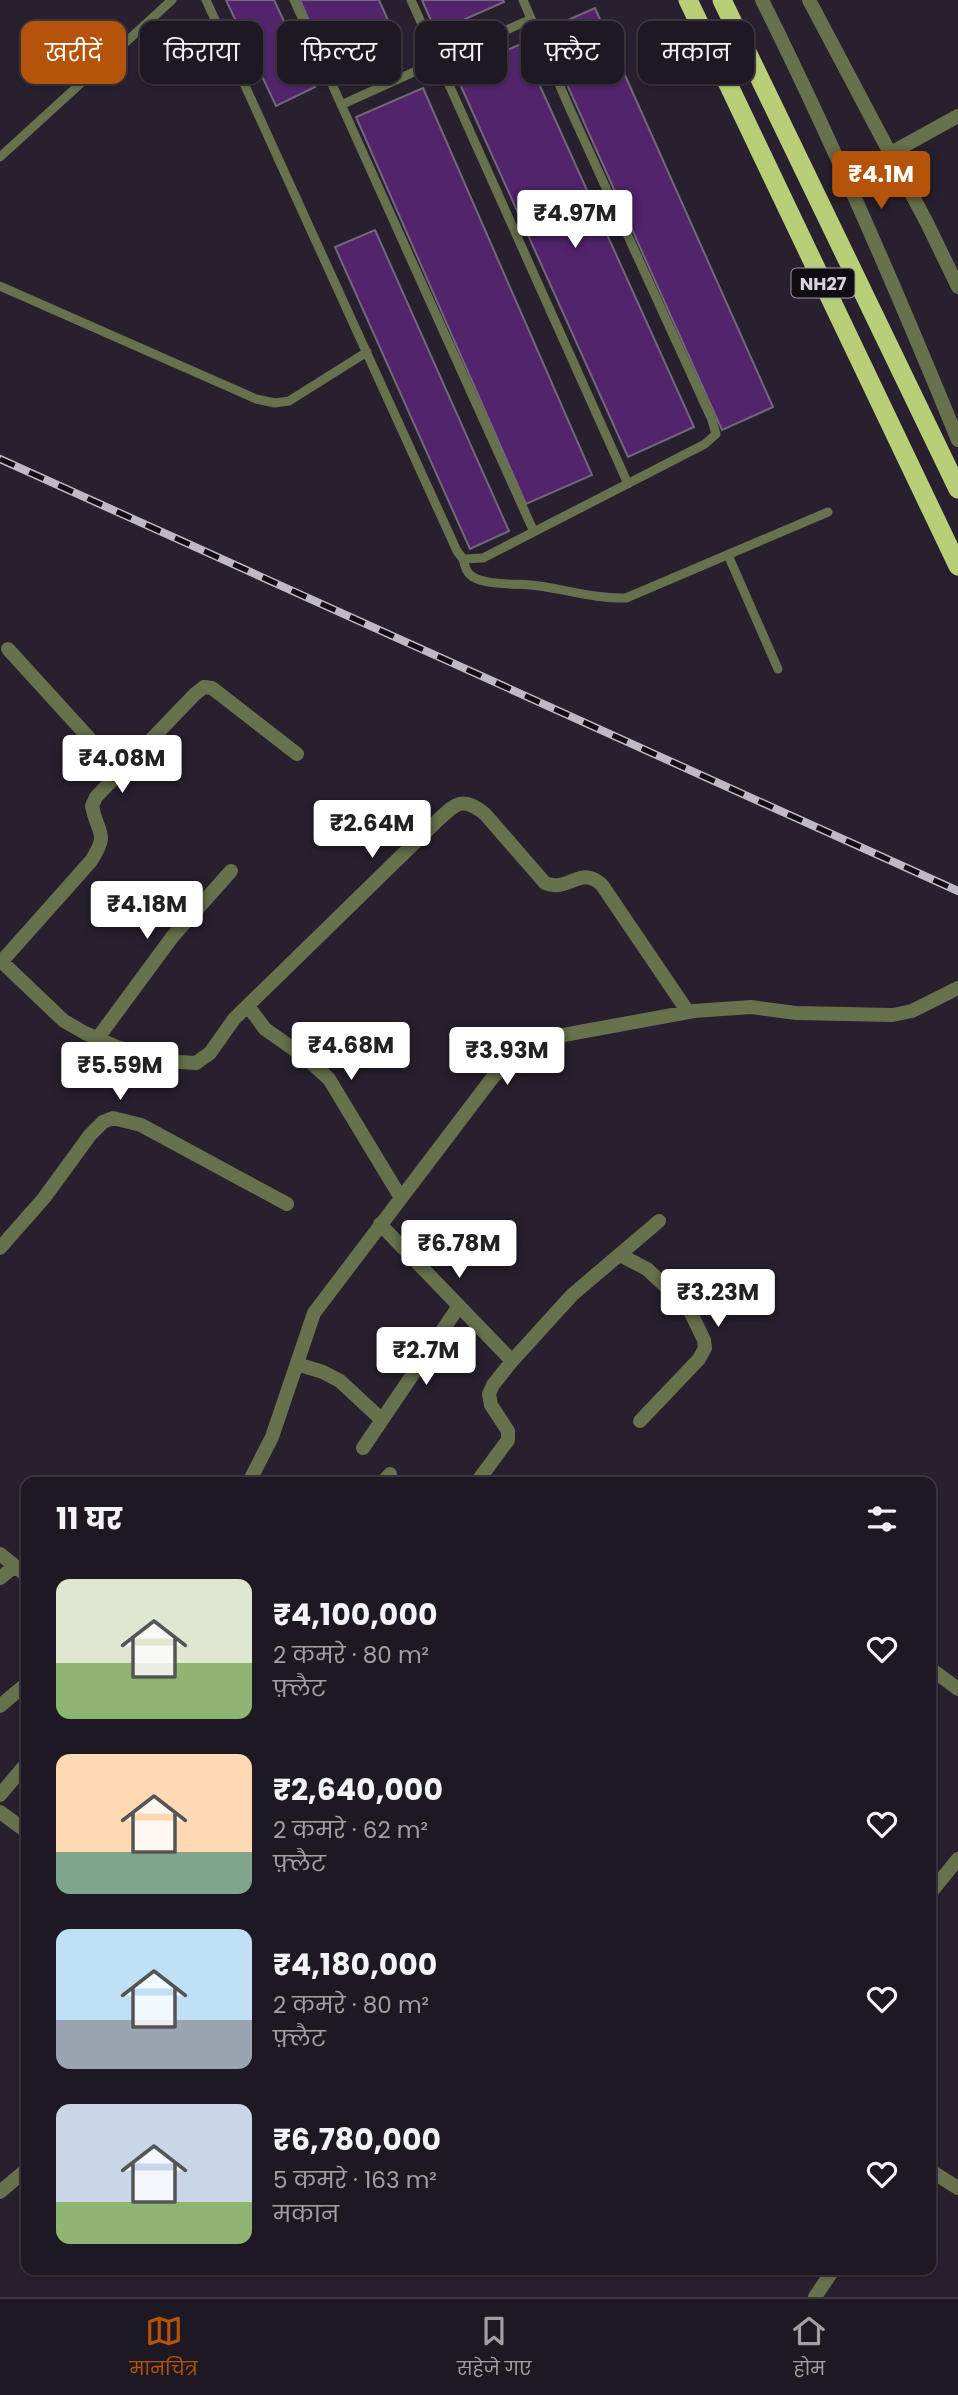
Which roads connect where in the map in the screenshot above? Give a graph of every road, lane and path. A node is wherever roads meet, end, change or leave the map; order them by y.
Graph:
1 (172, 0) edge
2 (206, 0) edge
3 (294, 0) edge
4 (411, 0) edge
5 (523, 0) edge
6 (688, 0) edge
7 (722, 0) edge
8 (762, 0) edge
9 (809, 0) edge
10 (531, 19) junction
11 (420, 21) edge
12 (507, 30) edge
13 (415, 71) edge
14 (448, 84) edge
15 (341, 105) junction
16 (958, 116) edge
17 (891, 153) junction
18 (0, 157) edge
19 (0, 286) edge
20 (958, 287) edge
21 (368, 352) junction
22 (958, 440) edge
23 (628, 484) junction
24 (958, 489) edge
25 (828, 512) dead end
26 (534, 532) junction
27 (727, 555) junction
28 (463, 559) junction
29 (958, 566) edge
30 (8, 649) dead end
31 (778, 669) dead end
32 (297, 754) dead end
33 (120, 772) junction
34 (231, 871) dead end
35 (1, 960) edge
36 (958, 988) edge
37 (248, 1006) junction
38 (688, 1012) junction
39 (97, 1039) junction
40 (401, 1198) junction
41 (287, 1204) dead end
42 (659, 1222) dead end
43 (380, 1224) junction
44 (0, 1248) edge
45 (620, 1255) junction
46 (459, 1306) junction
47 (512, 1361) junction
48 (297, 1364) junction
49 (382, 1420) junction
50 (640, 1421) dead end
51 (363, 1448) dead end
52 (252, 1477) edge
53 (481, 1477) edge
54 (0, 1554) edge
55 (21, 1571) edge
56 (0, 1578) edge
57 (936, 1673) edge
58 (21, 1689) edge
59 (958, 1689) edge
60 (0, 1706) edge
61 (21, 1771) edge
62 (0, 1796) edge
63 (0, 1812) edge
64 (21, 1827) edge
65 (958, 1859) edge
66 (936, 1886) edge
67 (21, 2174) edge
68 (936, 2174) edge
69 (958, 2188) edge
70 (0, 2192) edge
71 (830, 2275) edge
72 (815, 2297) edge

1 - 18 lane
2 - 21 lane
3 - 15 lane
4 - 11 lane
5 - 10 lane
6 - 29 highway, NH27
7 - 24 highway, NH27
8 - 22 street
9 - 17 street
10 - 12 lane
10 - 23 lane
13 - 15 lane
14 - 23 lane
15 - 26 lane
16 - 17 street
17 - 20 street
19 - 21 lane
21 - 28 lane
23 - 26 lane
25 - 27 lane
26 - 28 lane
27 - 28 lane
27 - 31 lane
30 - 33 street
32 - 33 street
33 - 35 street
34 - 39 street
35 - 39 street
36 - 38 street
37 - 38 street
37 - 39 street
37 - 40 street
38 - 40 street
40 - 43 street
41 - 44 street
42 - 45 street
43 - 46 street
43 - 48 street
45 - 47 street
45 - 50 street
46 - 47 street
46 - 49 street
47 - 53 street
48 - 49 street
48 - 52 street
49 - 51 street
54 - 55 street
55 - 56 street
57 - 59 street
58 - 60 street
61 - 62 street
63 - 64 street
65 - 66 street
67 - 70 street
68 - 69 street
71 - 72 street

